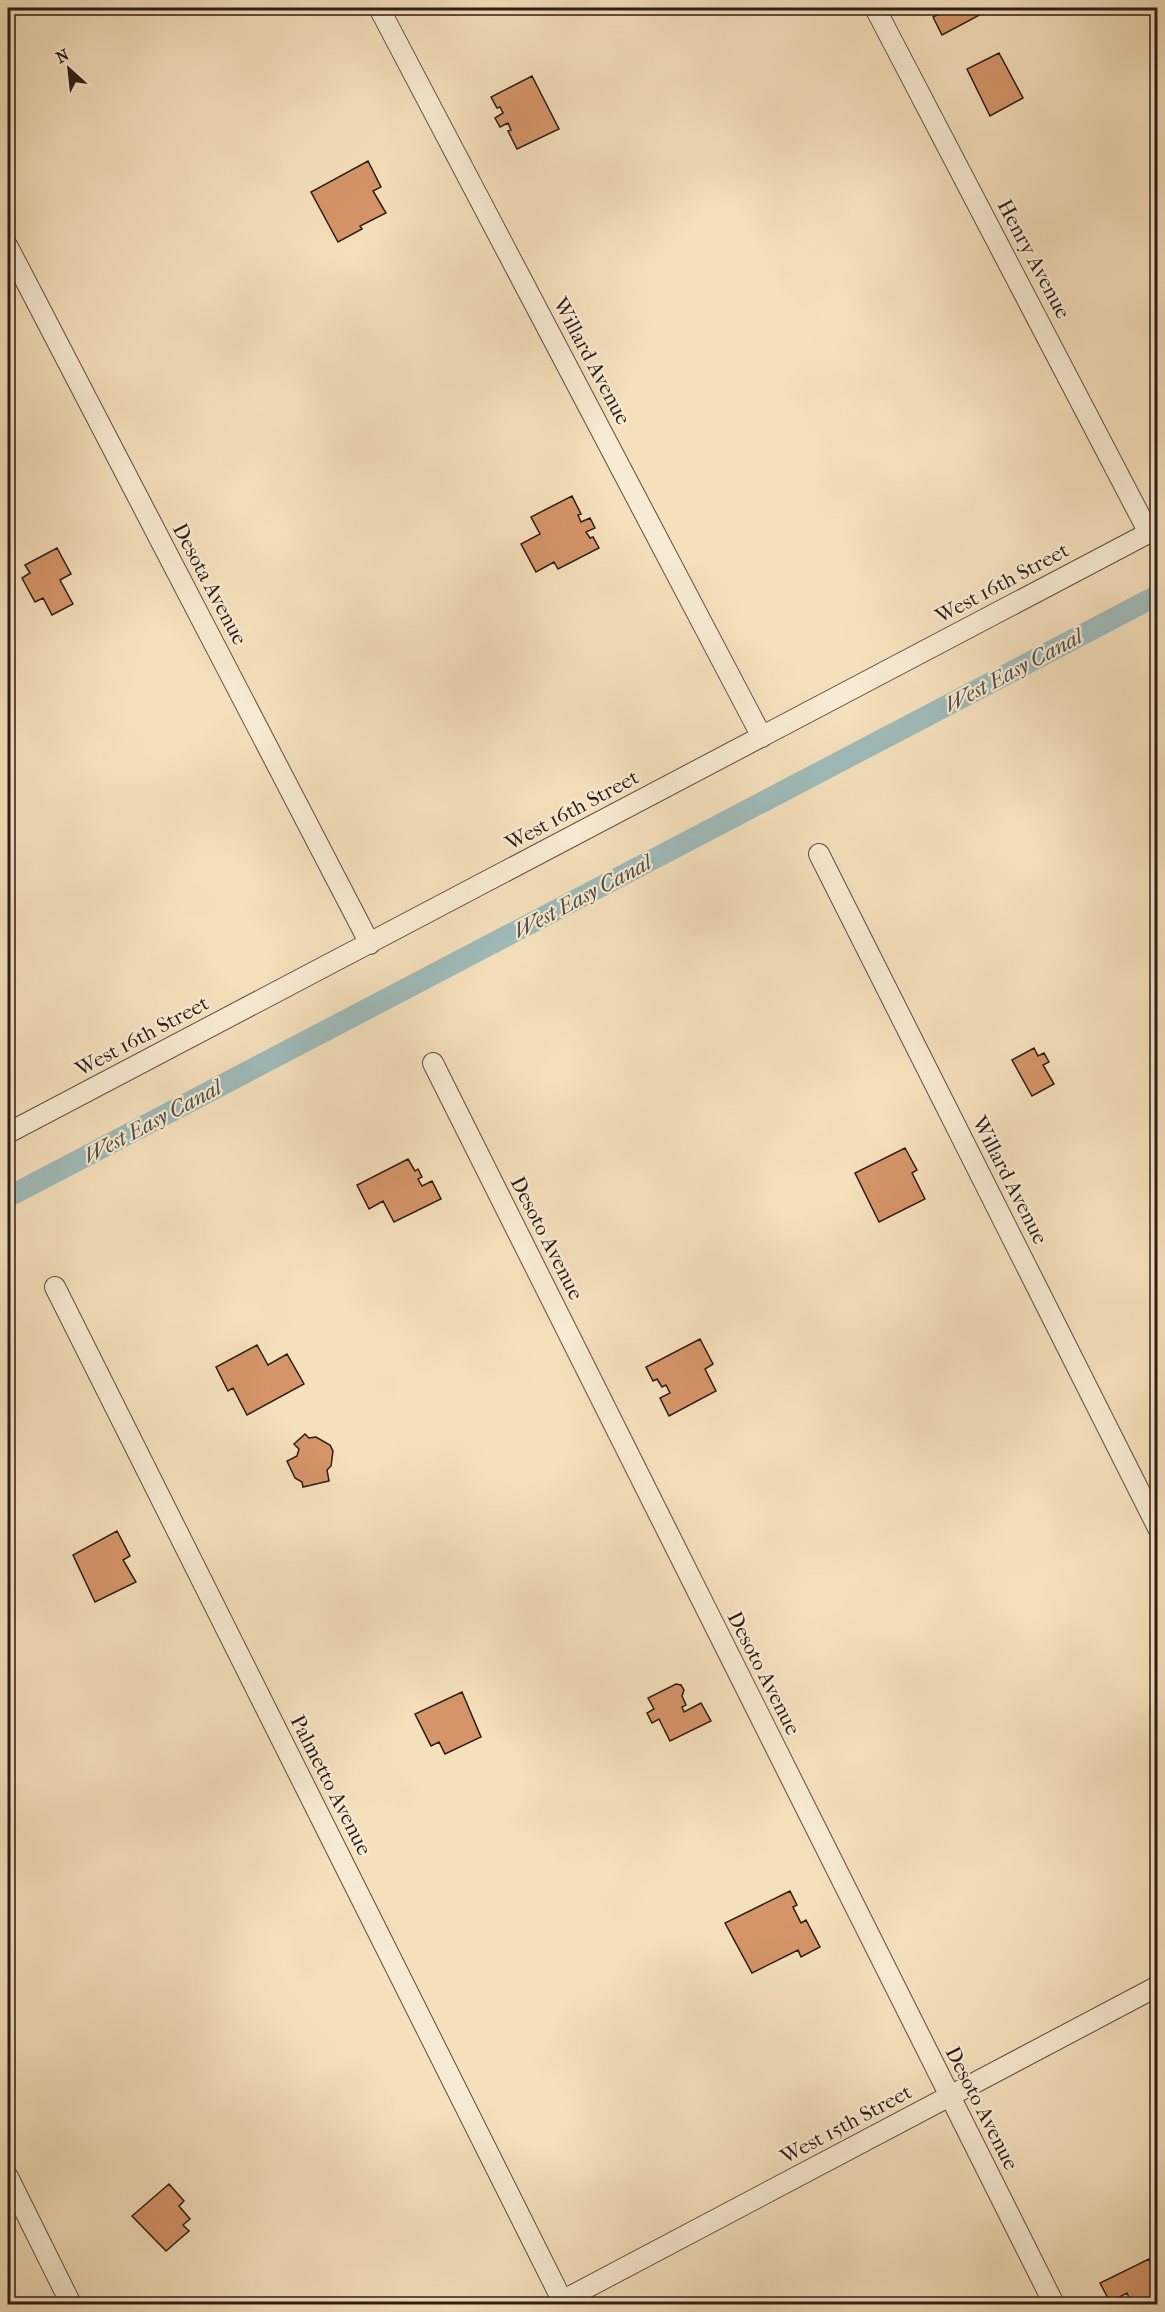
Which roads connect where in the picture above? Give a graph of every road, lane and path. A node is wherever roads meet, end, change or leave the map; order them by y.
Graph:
1 (379, 8) edge
2 (875, 8) edge
3 (8, 247) edge
4 (1153, 530) edge
5 (762, 737) junction
6 (819, 854) dead end
7 (370, 944) junction
8 (433, 1063) dead end
9 (8, 1133) edge
10 (55, 1287) dead end
11 (1158, 1528) edge
12 (1158, 1986) edge
13 (950, 2096) junction
14 (8, 2177) edge
15 (561, 2303) edge
16 (71, 2304) edge
17 (1054, 2304) edge

1 - 5 street, Willard Avenue
2 - 4 street, Henry Avenue
3 - 7 street, Desota Avenue
4 - 5 street, West 16th Street
5 - 7 street, West 16th Street
6 - 11 street, Willard Avenue
7 - 9 street, West 16th Street
8 - 13 street, Desoto Avenue
10 - 15 street, Palmetto Avenue
12 - 13 street, West 15th Street
13 - 15 street, West 15th Street
13 - 17 street, Desoto Avenue
14 - 16 street

